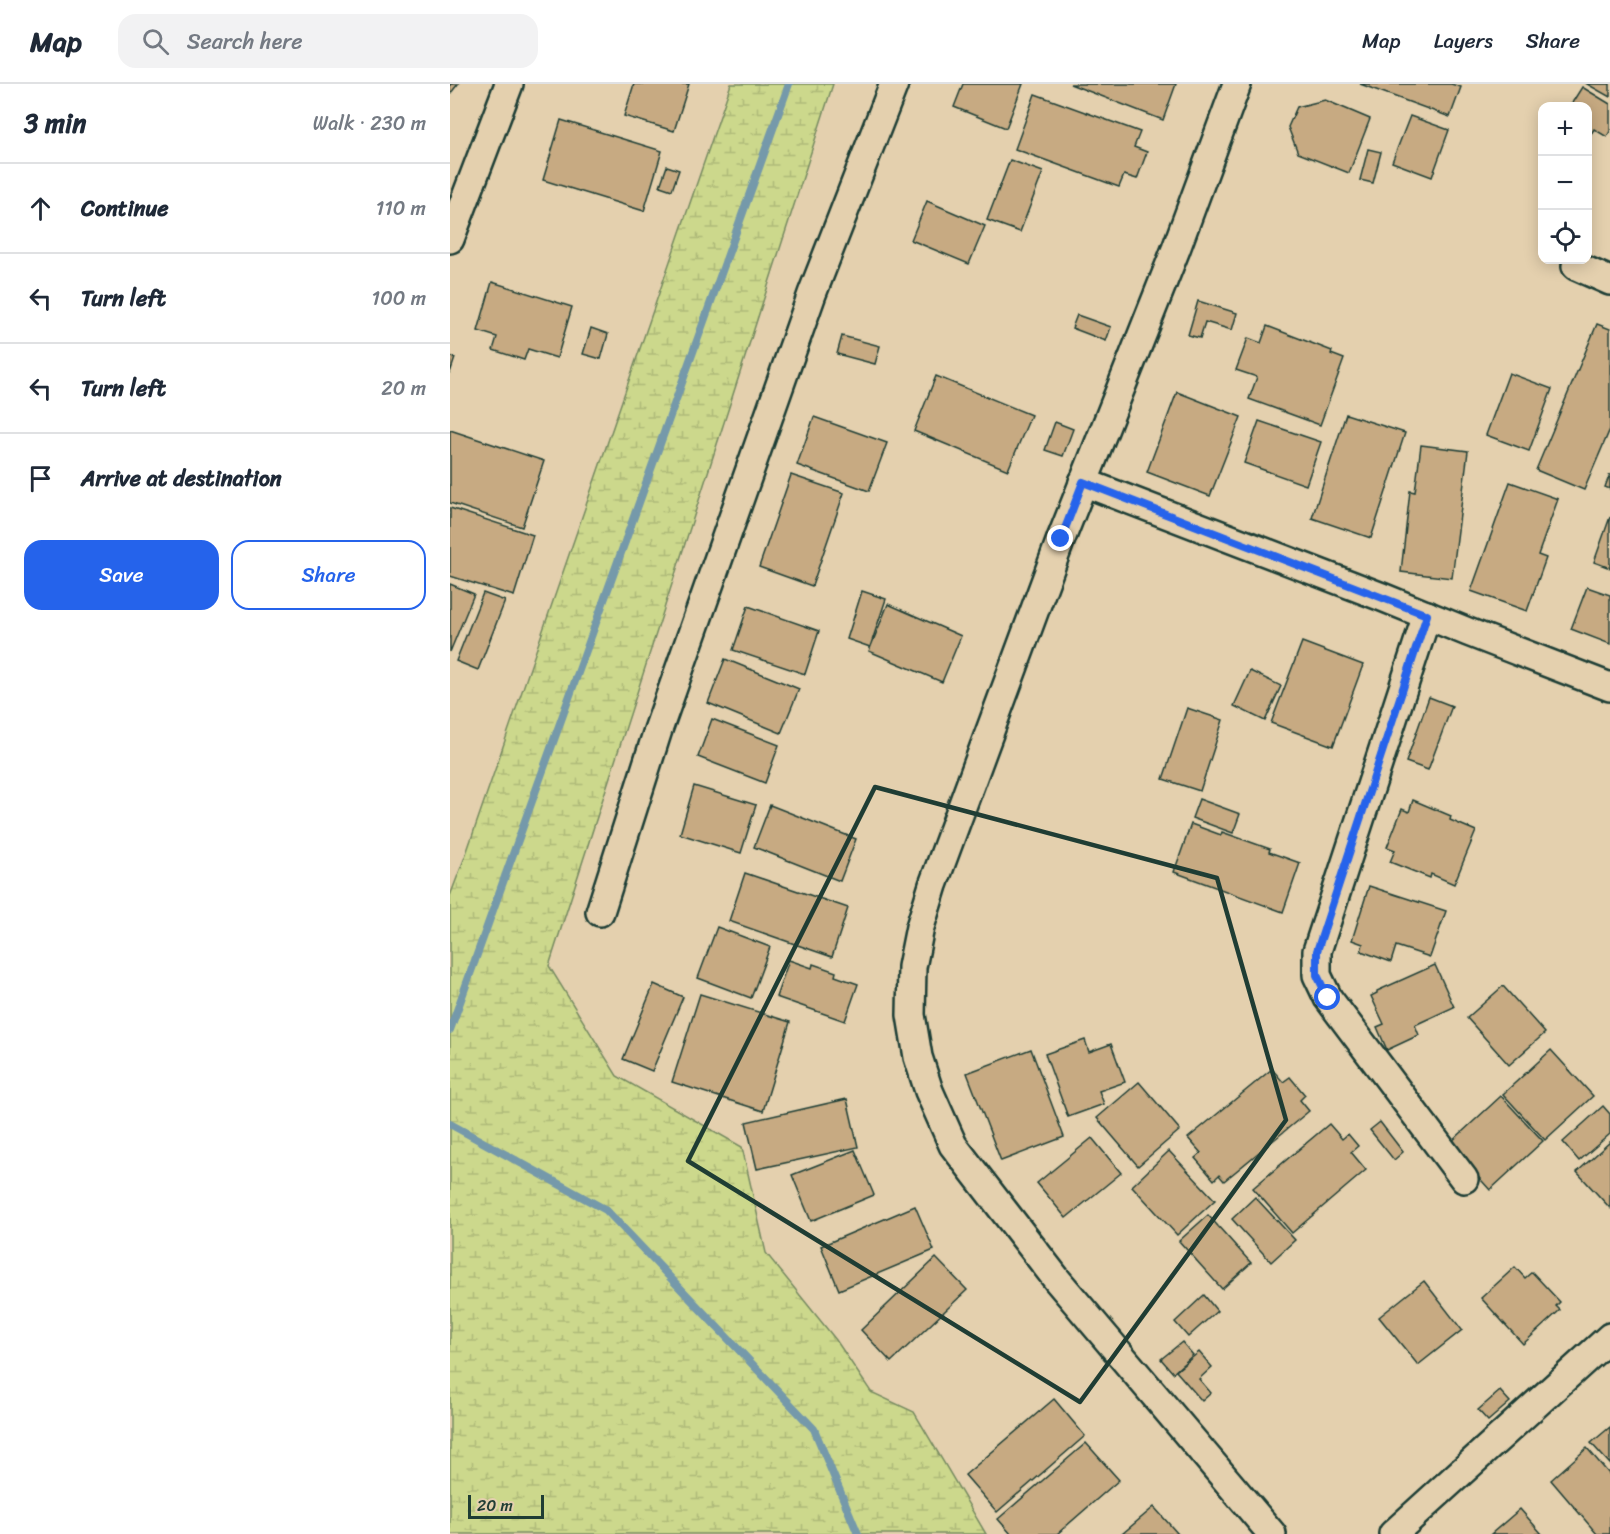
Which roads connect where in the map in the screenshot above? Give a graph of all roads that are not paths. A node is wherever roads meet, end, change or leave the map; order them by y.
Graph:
1 (509, 84) edge
2 (894, 84) edge
3 (1237, 84) edge
4 (450, 239) edge
5 (1576, 266) dead end
6 (1610, 280) edge
7 (1083, 482) junction
8 (1427, 615) junction
9 (1610, 687) edge
10 (600, 912) dead end
11 (1464, 1179) dead end
12 (1610, 1337) edge
13 (1272, 1534) edge
14 (1393, 1534) edge

1 - 4 street
2 - 10 street
3 - 7 street
5 - 6 street
7 - 8 street
7 - 13 street
8 - 9 street
8 - 11 street
12 - 14 street

